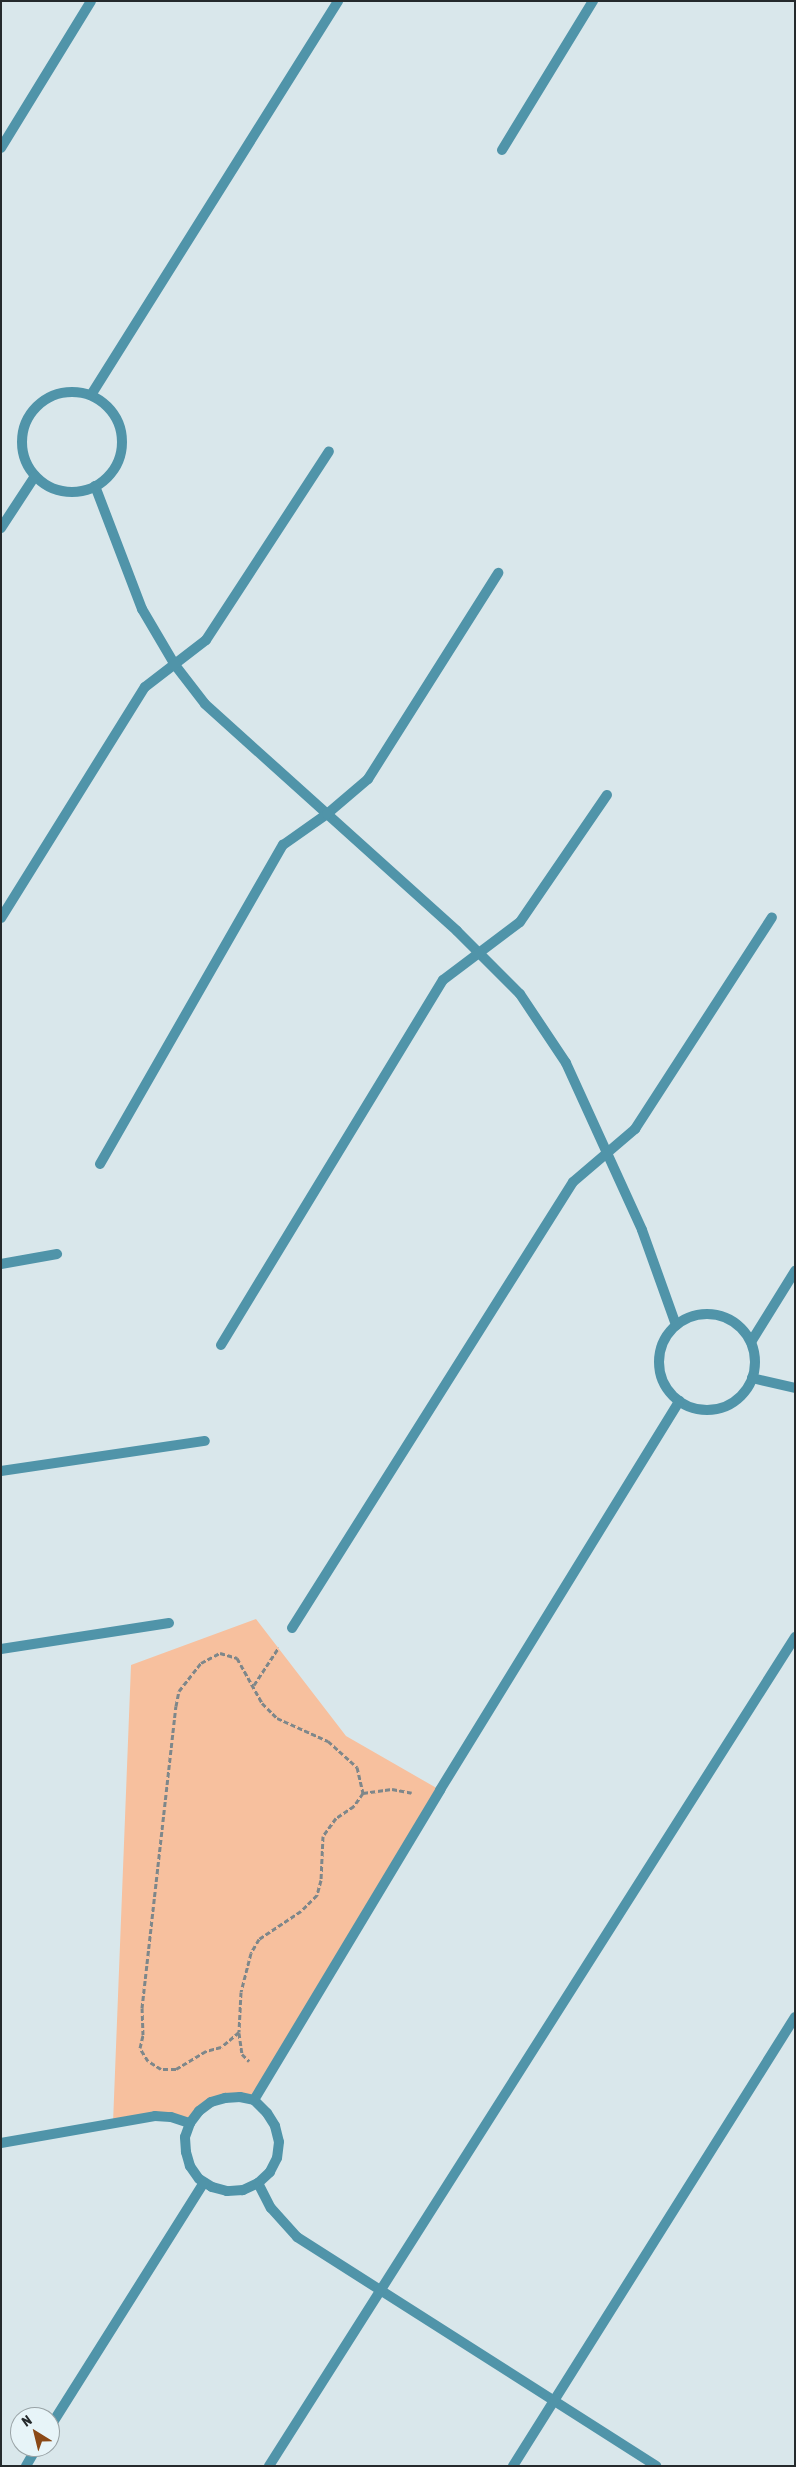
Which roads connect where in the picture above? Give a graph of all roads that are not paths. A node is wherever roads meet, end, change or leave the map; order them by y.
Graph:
1 (90, 1) edge
2 (338, 1) edge
3 (593, 1) edge
4 (1, 148) edge
5 (502, 150) dead end
6 (90, 395) junction
7 (329, 451) dead end
8 (35, 476) junction
9 (95, 486) junction
10 (1, 528) edge
11 (498, 573) dead end
12 (175, 665) junction
13 (608, 795) dead end
14 (327, 814) junction
15 (772, 917) dead end
16 (1, 918) edge
17 (480, 953) junction
18 (608, 1154) junction
19 (100, 1164) dead end
20 (57, 1254) dead end
21 (1, 1264) edge
22 (795, 1271) edge
23 (676, 1325) junction
24 (751, 1342) junction
25 (221, 1345) dead end
26 (752, 1378) junction
27 (795, 1388) edge
28 (680, 1401) junction
29 (205, 1441) dead end
30 (1, 1471) edge
31 (169, 1623) dead end
32 (292, 1628) road end
33 (795, 1637) edge
34 (1, 1649) edge
35 (795, 2017) edge
36 (254, 2100) junction
37 (190, 2123) junction
38 (1, 2143) edge
39 (204, 2182) junction
40 (258, 2183) junction
41 (381, 2289) junction
42 (555, 2401) junction
43 (60, 2411) edge
44 (269, 2466) edge
45 (513, 2466) edge
46 (656, 2466) edge

1 - 4 street
2 - 6 street
3 - 5 street
6 - 8 street
6 - 9 street
7 - 12 street
8 - 9 street
8 - 10 street
9 - 12 street
11 - 14 street
12 - 14 street
12 - 16 street
13 - 17 street
14 - 17 street
14 - 19 street
15 - 18 street
17 - 18 street
17 - 25 street
18 - 23 street
18 - 32 street
20 - 21 street
22 - 24 street
23 - 24 street
23 - 28 street
24 - 26 street
26 - 27 street
26 - 28 street
28 - 36 street
29 - 30 street
31 - 34 street
33 - 41 street
35 - 42 street
36 - 37 street
36 - 40 street
37 - 38 street
37 - 39 street
39 - 40 street
39 - 43 street
40 - 41 street
41 - 42 street
41 - 44 street
42 - 45 street
42 - 46 street

